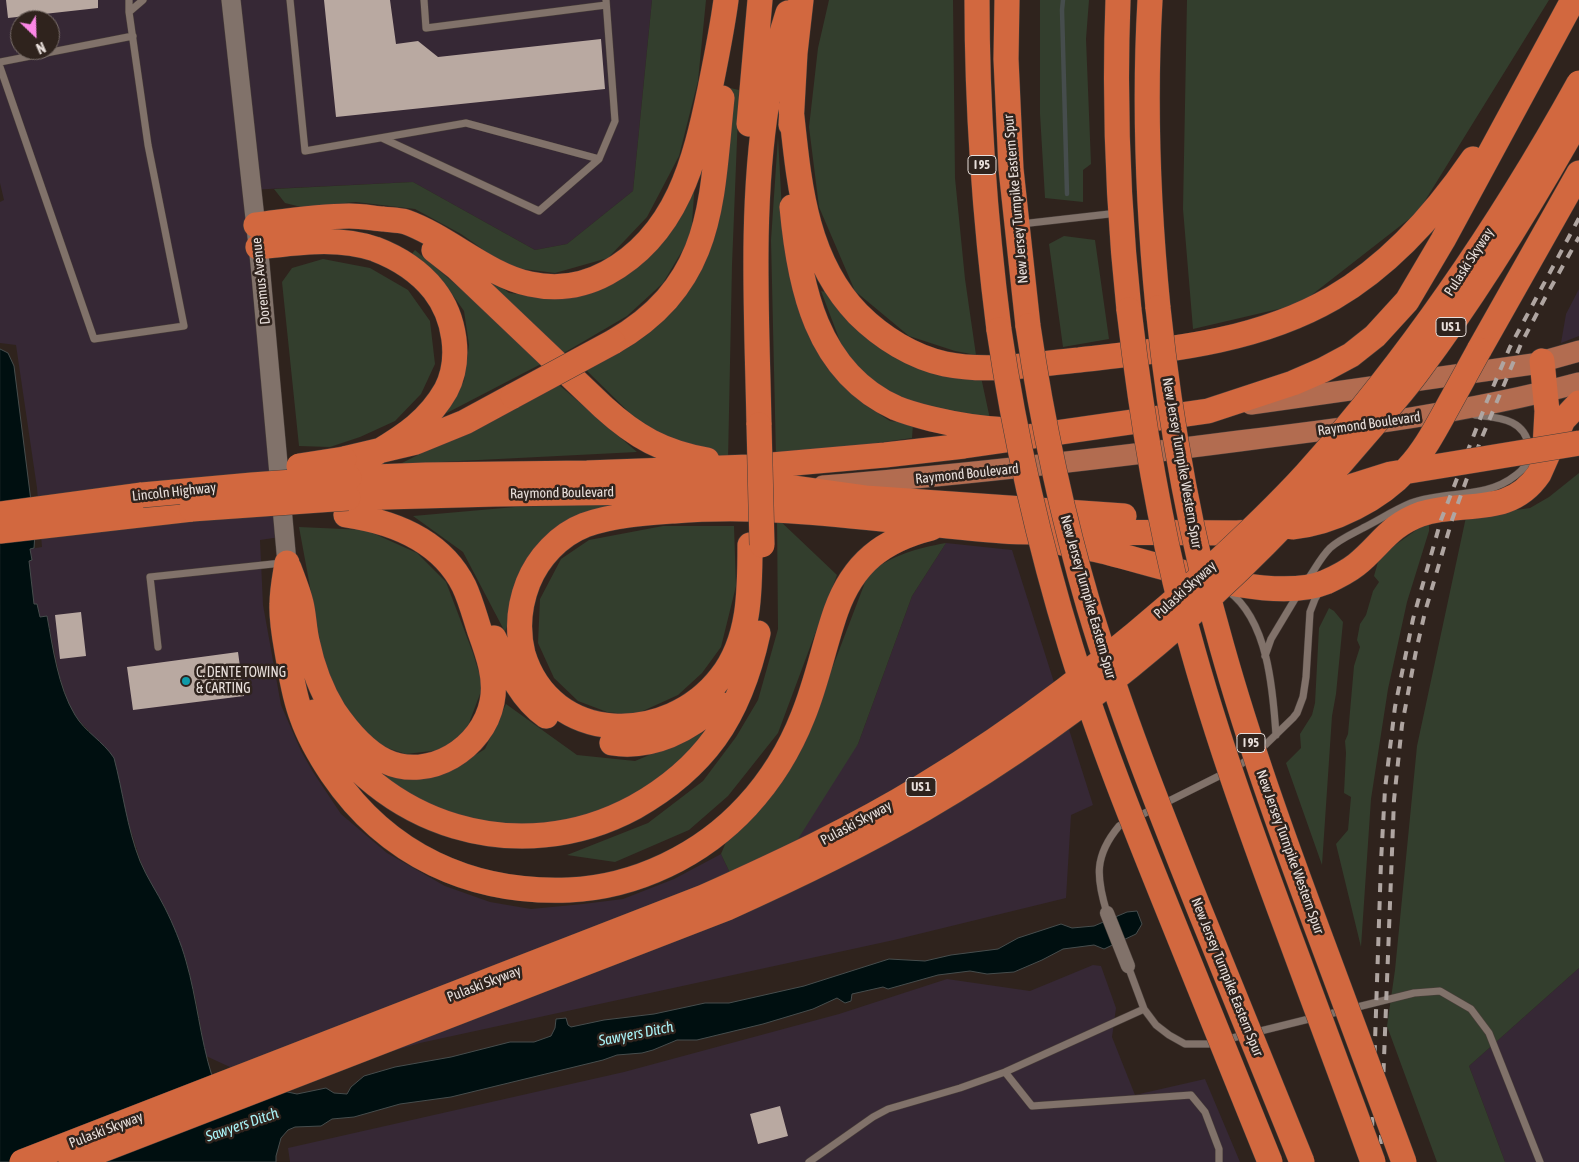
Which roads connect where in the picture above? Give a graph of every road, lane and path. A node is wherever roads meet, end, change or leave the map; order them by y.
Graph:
1 (129, 0) edge
2 (143, 0) edge
3 (231, 0) edge
4 (290, 0) edge
5 (424, 0) edge
6 (726, 0) edge
7 (760, 0) edge
8 (792, 0) edge
9 (801, 0) edge
10 (976, 0) edge
11 (1007, 0) edge
12 (1019, 0) edge
13 (1108, 0) edge
14 (1118, 0) edge
15 (1150, 0) edge
16 (1566, 0) edge
17 (1573, 0) edge
18 (606, 3) edge
19 (129, 12) junction
20 (723, 25) junction
21 (132, 36) junction
22 (1006, 59) junction
23 (1116, 60) junction
24 (0, 62) edge
25 (0, 67) edge
26 (1579, 83) edge
27 (791, 108) junction
28 (1579, 119) edge
29 (381, 138) junction
30 (599, 159) junction
31 (1579, 173) edge
32 (1120, 213) junction
33 (370, 218) junction
34 (1016, 225) junction
35 (257, 235) junction
36 (1579, 351) edge
37 (1542, 361) junction
38 (1579, 383) edge
39 (1546, 391) junction
40 (1579, 403) edge
41 (1208, 411) junction
42 (1450, 411) junction
43 (753, 426) junction
44 (1068, 431) junction
45 (1579, 443) edge
46 (376, 452) junction
47 (749, 467) junction
48 (1542, 467) junction
49 (347, 488) junction
50 (793, 488) junction
51 (0, 514) edge
52 (1293, 521) junction
53 (942, 525) junction
54 (0, 531) edge
55 (1006, 531) junction
56 (756, 545) junction
57 (287, 563) junction
58 (1211, 579) junction
59 (1314, 585) junction
60 (468, 595) junction
61 (158, 646) dead end
62 (1265, 656) junction
63 (289, 664) junction
64 (748, 666) junction
65 (1276, 735) junction
66 (1107, 913) joint
67 (1128, 966) joint
68 (1144, 1009) junction
69 (1004, 1072) junction
70 (22, 1162) edge
71 (71, 1162) edge
72 (808, 1162) edge
73 (1219, 1162) edge
74 (1270, 1162) edge
75 (1302, 1162) edge
76 (1373, 1162) edge
77 (1404, 1162) edge
78 (1540, 1162) edge

1 - 19 lane
2 - 19 lane
3 - 35 main road, Doremus Avenue
4 - 29 lane
5 - 18 lane
6 - 20 highway
7 - 43 highway
8 - 43 highway
9 - 27 highway
10 - 74 highway, New Jersey Turnpike Eastern Spur / I 95, bridge
11 - 22 highway, New Jersey Turnpike Eastern Spur / I 95
12 - 22 highway
13 - 23 highway
14 - 23 highway, New Jersey Turnpike Western Spur / I 95
15 - 77 highway, New Jersey Turnpike Western Spur / I 95, bridge
16 - 27 highway
17 - 41 highway
18 - 30 lane
19 - 21 lane
20 - 33 highway
20 - 46 highway, bridge
21 - 24 lane
21 - 25 lane
22 - 34 highway, New Jersey Turnpike Eastern Spur / I 95
23 - 32 highway, New Jersey Turnpike Western Spur / I 95
26 - 70 highway, Pulaski Skyway / US 1, bridge
27 - 44 highway
28 - 52 highway, Pulaski Skyway / US 1, bridge
29 - 30 lane
29 - 30 lane
31 - 52 highway, bridge
32 - 34 lane
32 - 76 highway, New Jersey Turnpike Western Spur / I 95, bridge
33 - 35 highway
33 - 47 highway
34 - 75 highway, New Jersey Turnpike Eastern Spur / I 95, bridge
35 - 46 highway
35 - 57 main road, Doremus Avenue
36 - 37 main road, Raymond Boulevard
37 - 39 highway
37 - 41 main road, Raymond Boulevard
38 - 39 main road, Raymond Boulevard
39 - 42 main road, Raymond Boulevard
39 - 48 highway
40 - 48 highway
41 - 44 highway, Raymond Boulevard
42 - 50 main road, Raymond Boulevard
42 - 59 lane
43 - 56 highway
44 - 47 highway, Raymond Boulevard
45 - 52 highway, bridge
46 - 49 highway
47 - 49 highway, Raymond Boulevard
48 - 59 highway
49 - 50 highway, Raymond Boulevard
49 - 51 highway, Lincoln Highway, bridge
49 - 54 highway, Lincoln Highway, bridge
49 - 60 highway
50 - 52 highway
52 - 55 highway
52 - 71 highway, Pulaski Skyway / US 1, bridge
53 - 55 highway
53 - 56 highway
53 - 63 highway
55 - 58 highway
56 - 64 highway
57 - 60 highway
57 - 61 lane
57 - 63 highway
58 - 59 highway
58 - 62 lane
59 - 62 lane
59 - 65 lane
60 - 64 highway
62 - 65 lane
63 - 64 highway
65 - 66 lane
66 - 67 street
67 - 68 lane
68 - 69 lane
68 - 78 lane
69 - 72 lane
69 - 73 lane

